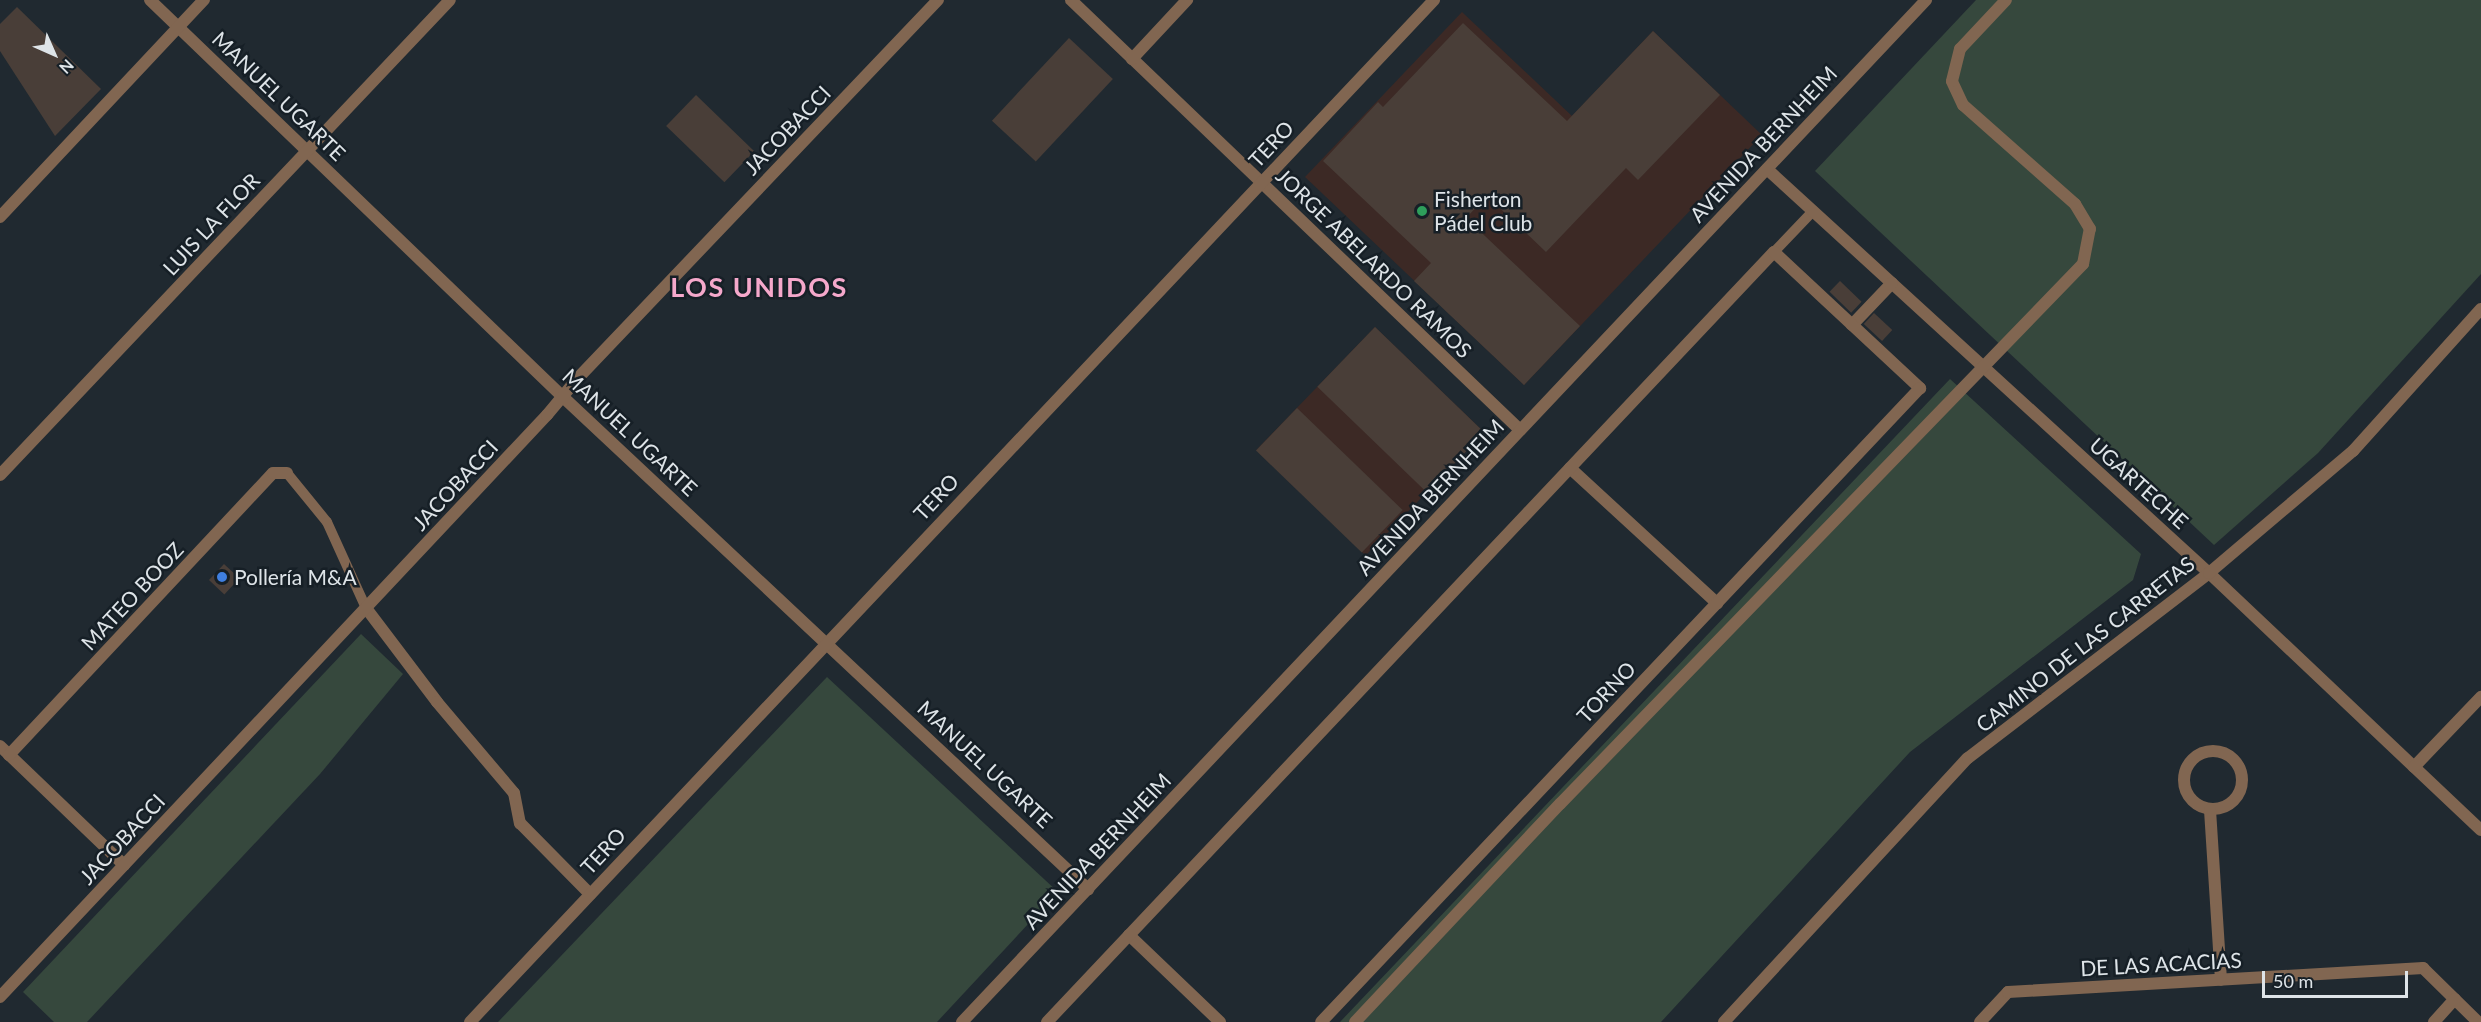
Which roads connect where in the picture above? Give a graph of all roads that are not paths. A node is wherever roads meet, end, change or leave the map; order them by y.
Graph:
1 (150, 0) edge
2 (204, 0) edge
3 (450, 0) edge
4 (938, 0) edge
5 (1071, 0) edge
6 (1187, 0) edge
7 (1434, 0) edge
8 (1926, 0) edge
9 (2006, 0) edge
10 (178, 27) junction
11 (1132, 58) junction
12 (308, 150) junction
13 (1767, 169) junction
14 (1261, 182) junction
15 (1813, 211) junction
16 (0, 217) edge
17 (1774, 252) junction
18 (1892, 283) junction
19 (2481, 309) edge
20 (1852, 325) junction
21 (562, 397) junction
22 (1520, 430) junction
23 (1570, 468) junction
24 (287, 473) joint
25 (0, 475) edge
26 (2209, 573) junction
27 (1717, 603) junction
28 (366, 608) junction
29 (827, 641) junction
30 (2481, 697) edge
31 (5, 751) edge
32 (2414, 767) junction
33 (2210, 810) junction
34 (2481, 830) edge
35 (124, 865) junction
36 (1088, 889) junction
37 (590, 894) junction
38 (1129, 935) junction
39 (2221, 980) junction
40 (0, 997) edge
41 (2455, 999) junction
42 (470, 1022) edge
43 (962, 1022) edge
44 (1047, 1022) edge
45 (1220, 1022) edge
46 (1321, 1022) edge
47 (1355, 1022) edge
48 (1724, 1022) edge
49 (1980, 1022) edge
50 (2434, 1022) edge
51 (2478, 1022) edge

1 - 10 street, MANUEL UGARTE
2 - 10 street
3 - 12 street, LUIS LA FLOR
4 - 21 street, JACOBACCI
5 - 11 street, JORGE ABELARDO RAMOS
6 - 11 street
7 - 14 street, TERO
8 - 13 street, AVENIDA BERNHEIM
9 - 47 street
10 - 12 street, MANUEL UGARTE
10 - 16 street
11 - 14 street, JORGE ABELARDO RAMOS
12 - 21 street, MANUEL UGARTE
12 - 25 street, LUIS LA FLOR
13 - 15 street, UGARTECHE
13 - 22 street, AVENIDA BERNHEIM
14 - 22 street, JORGE ABELARDO RAMOS
14 - 29 street, TERO
15 - 17 lane
15 - 18 street, UGARTECHE
17 - 20 street
17 - 23 street
18 - 20 street
18 - 26 street, UGARTECHE
19 - 26 street, CAMINO DE LAS CARRETAS
20 - 27 street, TORNO
21 - 28 street, JACOBACCI
21 - 29 street, MANUEL UGARTE
22 - 36 street, AVENIDA BERNHEIM
23 - 27 street
23 - 38 street
24 - 28 lane
24 - 31 street, MATEO BOOZ
26 - 32 street, UGARTECHE
26 - 48 street, CAMINO DE LAS CARRETAS
27 - 46 street, TORNO
28 - 35 street, JACOBACCI
28 - 37 street
29 - 36 street, MANUEL UGARTE
29 - 37 street, TERO
30 - 32 street
31 - 35 street
32 - 34 street, UGARTECHE
33 - 33 street
33 - 39 street
35 - 40 street, JACOBACCI
36 - 43 street, AVENIDA BERNHEIM
37 - 42 street, TERO
38 - 44 street
38 - 45 street
39 - 41 street, DE LAS ACACIAS
39 - 49 street, DE LAS ACACIAS
41 - 50 street
41 - 51 street, DE LAS ACACIAS

